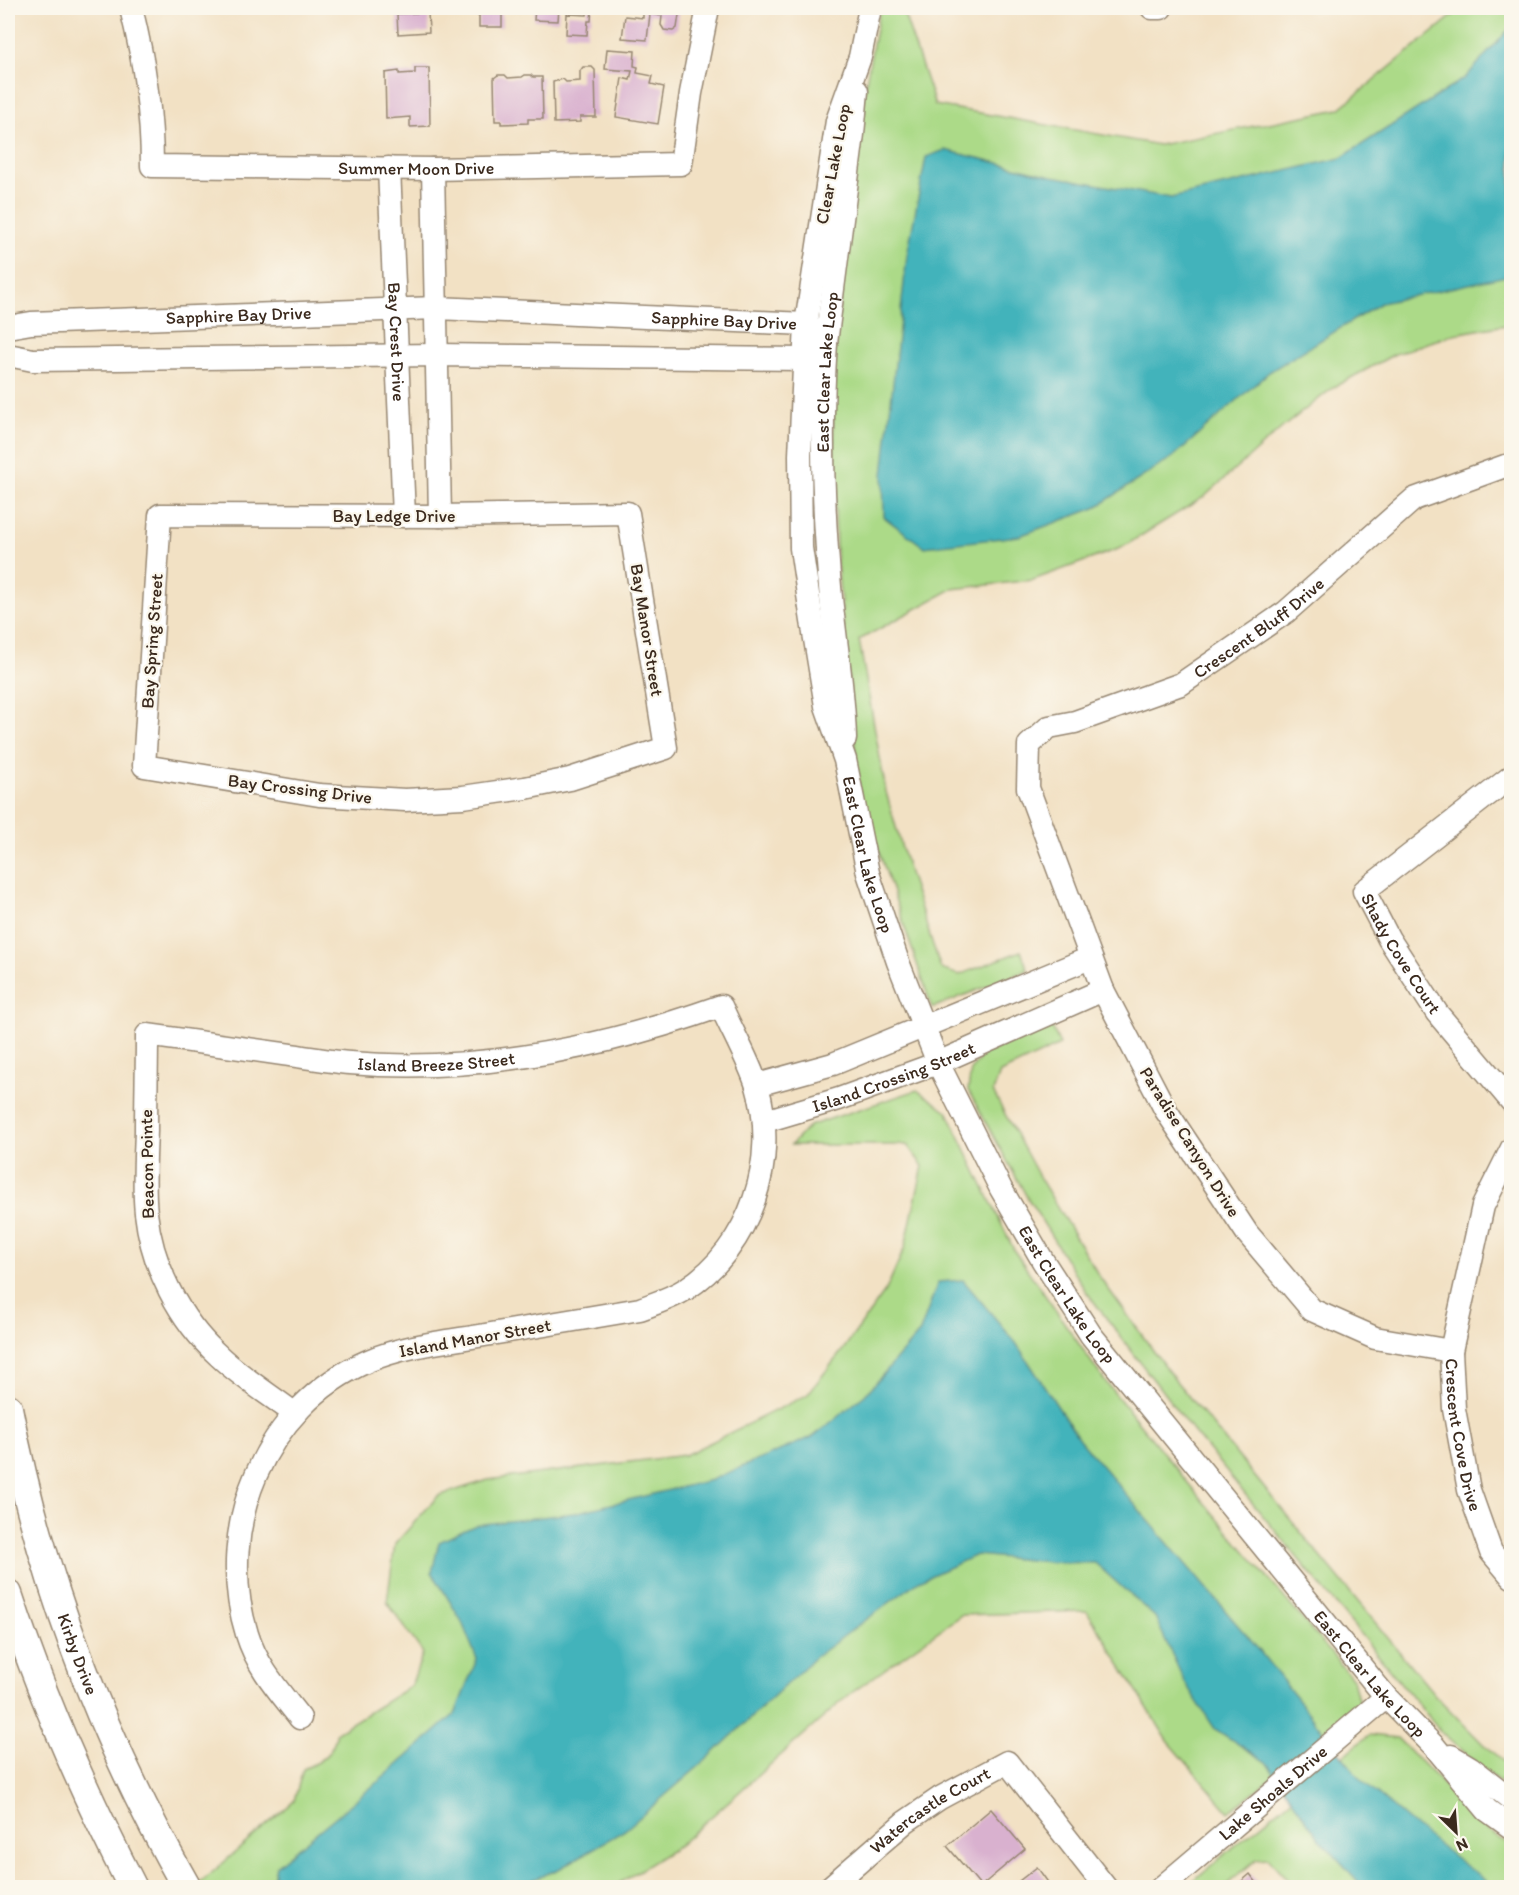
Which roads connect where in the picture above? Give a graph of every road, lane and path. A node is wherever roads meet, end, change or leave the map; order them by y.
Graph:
1 (131, 8) edge
2 (708, 8) edge
3 (870, 8) edge
4 (1152, 8) edge
5 (1161, 8) edge
6 (860, 57) junction
7 (390, 168) junction
8 (432, 169) junction
9 (435, 308) junction
10 (396, 310) junction
11 (806, 324) junction
12 (8, 327) edge
13 (826, 343) junction
14 (8, 355) edge
15 (436, 355) junction
16 (398, 356) junction
17 (804, 359) junction
18 (1512, 465) edge
19 (628, 513) joint
20 (160, 515) joint
21 (404, 516) junction
22 (440, 516) junction
23 (666, 748) joint
24 (845, 760) junction
25 (144, 766) joint
26 (1512, 776) edge
27 (1029, 788) joint
28 (1090, 958) junction
29 (1103, 990) junction
30 (1008, 992) junction
31 (721, 1006) joint
32 (1022, 1026) junction
33 (924, 1027) junction
34 (147, 1035) joint
35 (938, 1063) junction
36 (757, 1085) junction
37 (1512, 1102) edge
38 (765, 1121) junction
39 (1512, 1148) edge
40 (1451, 1350) junction
41 (295, 1414) junction
42 (9, 1423) edge
43 (14, 1472) edge
44 (1512, 1577) edge
45 (8, 1594) edge
46 (1386, 1697) junction
47 (300, 1718) dead end
48 (1434, 1746) junction
49 (1512, 1800) edge
50 (1512, 1828) edge
51 (133, 1887) edge
52 (187, 1887) edge
53 (829, 1887) edge
54 (1106, 1887) edge
55 (1161, 1887) edge

1 - 7 street, Summer Moon Drive
2 - 8 street, Summer Moon Drive
3 - 6 street, Clear Lake Loop
4 - 5 street
6 - 11 street, Clear Lake Loop
6 - 13 street, East Clear Lake Loop
7 - 8 street, Summer Moon Drive
7 - 10 street, Bay Crest Drive
8 - 9 street
9 - 10 street, Sapphire Bay Drive
9 - 11 street, Sapphire Bay Drive
9 - 15 street
10 - 12 street, Sapphire Bay Drive
10 - 16 street, Bay Crest Drive
11 - 13 street, Sapphire Bay Drive
11 - 17 street, East Clear Lake Loop
13 - 17 street, Sapphire Bay Drive
13 - 24 street, East Clear Lake Loop
14 - 16 street, Sapphire Bay Drive
15 - 16 street, Sapphire Bay Drive
15 - 17 street, Sapphire Bay Drive
15 - 22 street
16 - 21 street, Bay Crest Drive
17 - 24 street, East Clear Lake Loop
18 - 27 street, Crescent Bluff Drive
19 - 22 street, Bay Ledge Drive
19 - 23 street, Bay Manor Street
20 - 21 street, Bay Ledge Drive
20 - 25 street, Bay Spring Street
21 - 22 street, Bay Ledge Drive
23 - 25 street, Bay Crossing Drive
24 - 33 street, East Clear Lake Loop
26 - 37 street, Shady Cove Court
27 - 28 street, Paradise Canyon Drive
28 - 29 street, Paradise Canyon Drive
28 - 30 street, Island Crossing Street
29 - 32 street, Island Crossing Street
29 - 40 street, Paradise Canyon Drive
30 - 32 street
30 - 33 street, Island Crossing Street
31 - 34 street, Island Breeze Street
31 - 36 street, Island Manor Street
32 - 35 street, Island Crossing Street
33 - 35 street, East Clear Lake Loop
33 - 36 street, Island Crossing Street
34 - 41 street, Beacon Pointe
35 - 38 street, Island Crossing Street
35 - 46 street, East Clear Lake Loop
36 - 38 street, Island Manor Street
38 - 41 street, Island Manor Street
39 - 40 street, Crescent Cove Drive
40 - 44 street, Crescent Cove Drive
41 - 47 street, Island Manor Street
42 - 43 main road, Kirby Drive
43 - 52 main road, Kirby Drive
45 - 51 main road
46 - 48 street, East Clear Lake Loop
46 - 55 street, Lake Shoals Drive
48 - 49 street, East Clear Lake Loop
48 - 50 street, East Clear Lake Loop
53 - 54 street, Watercastle Court

